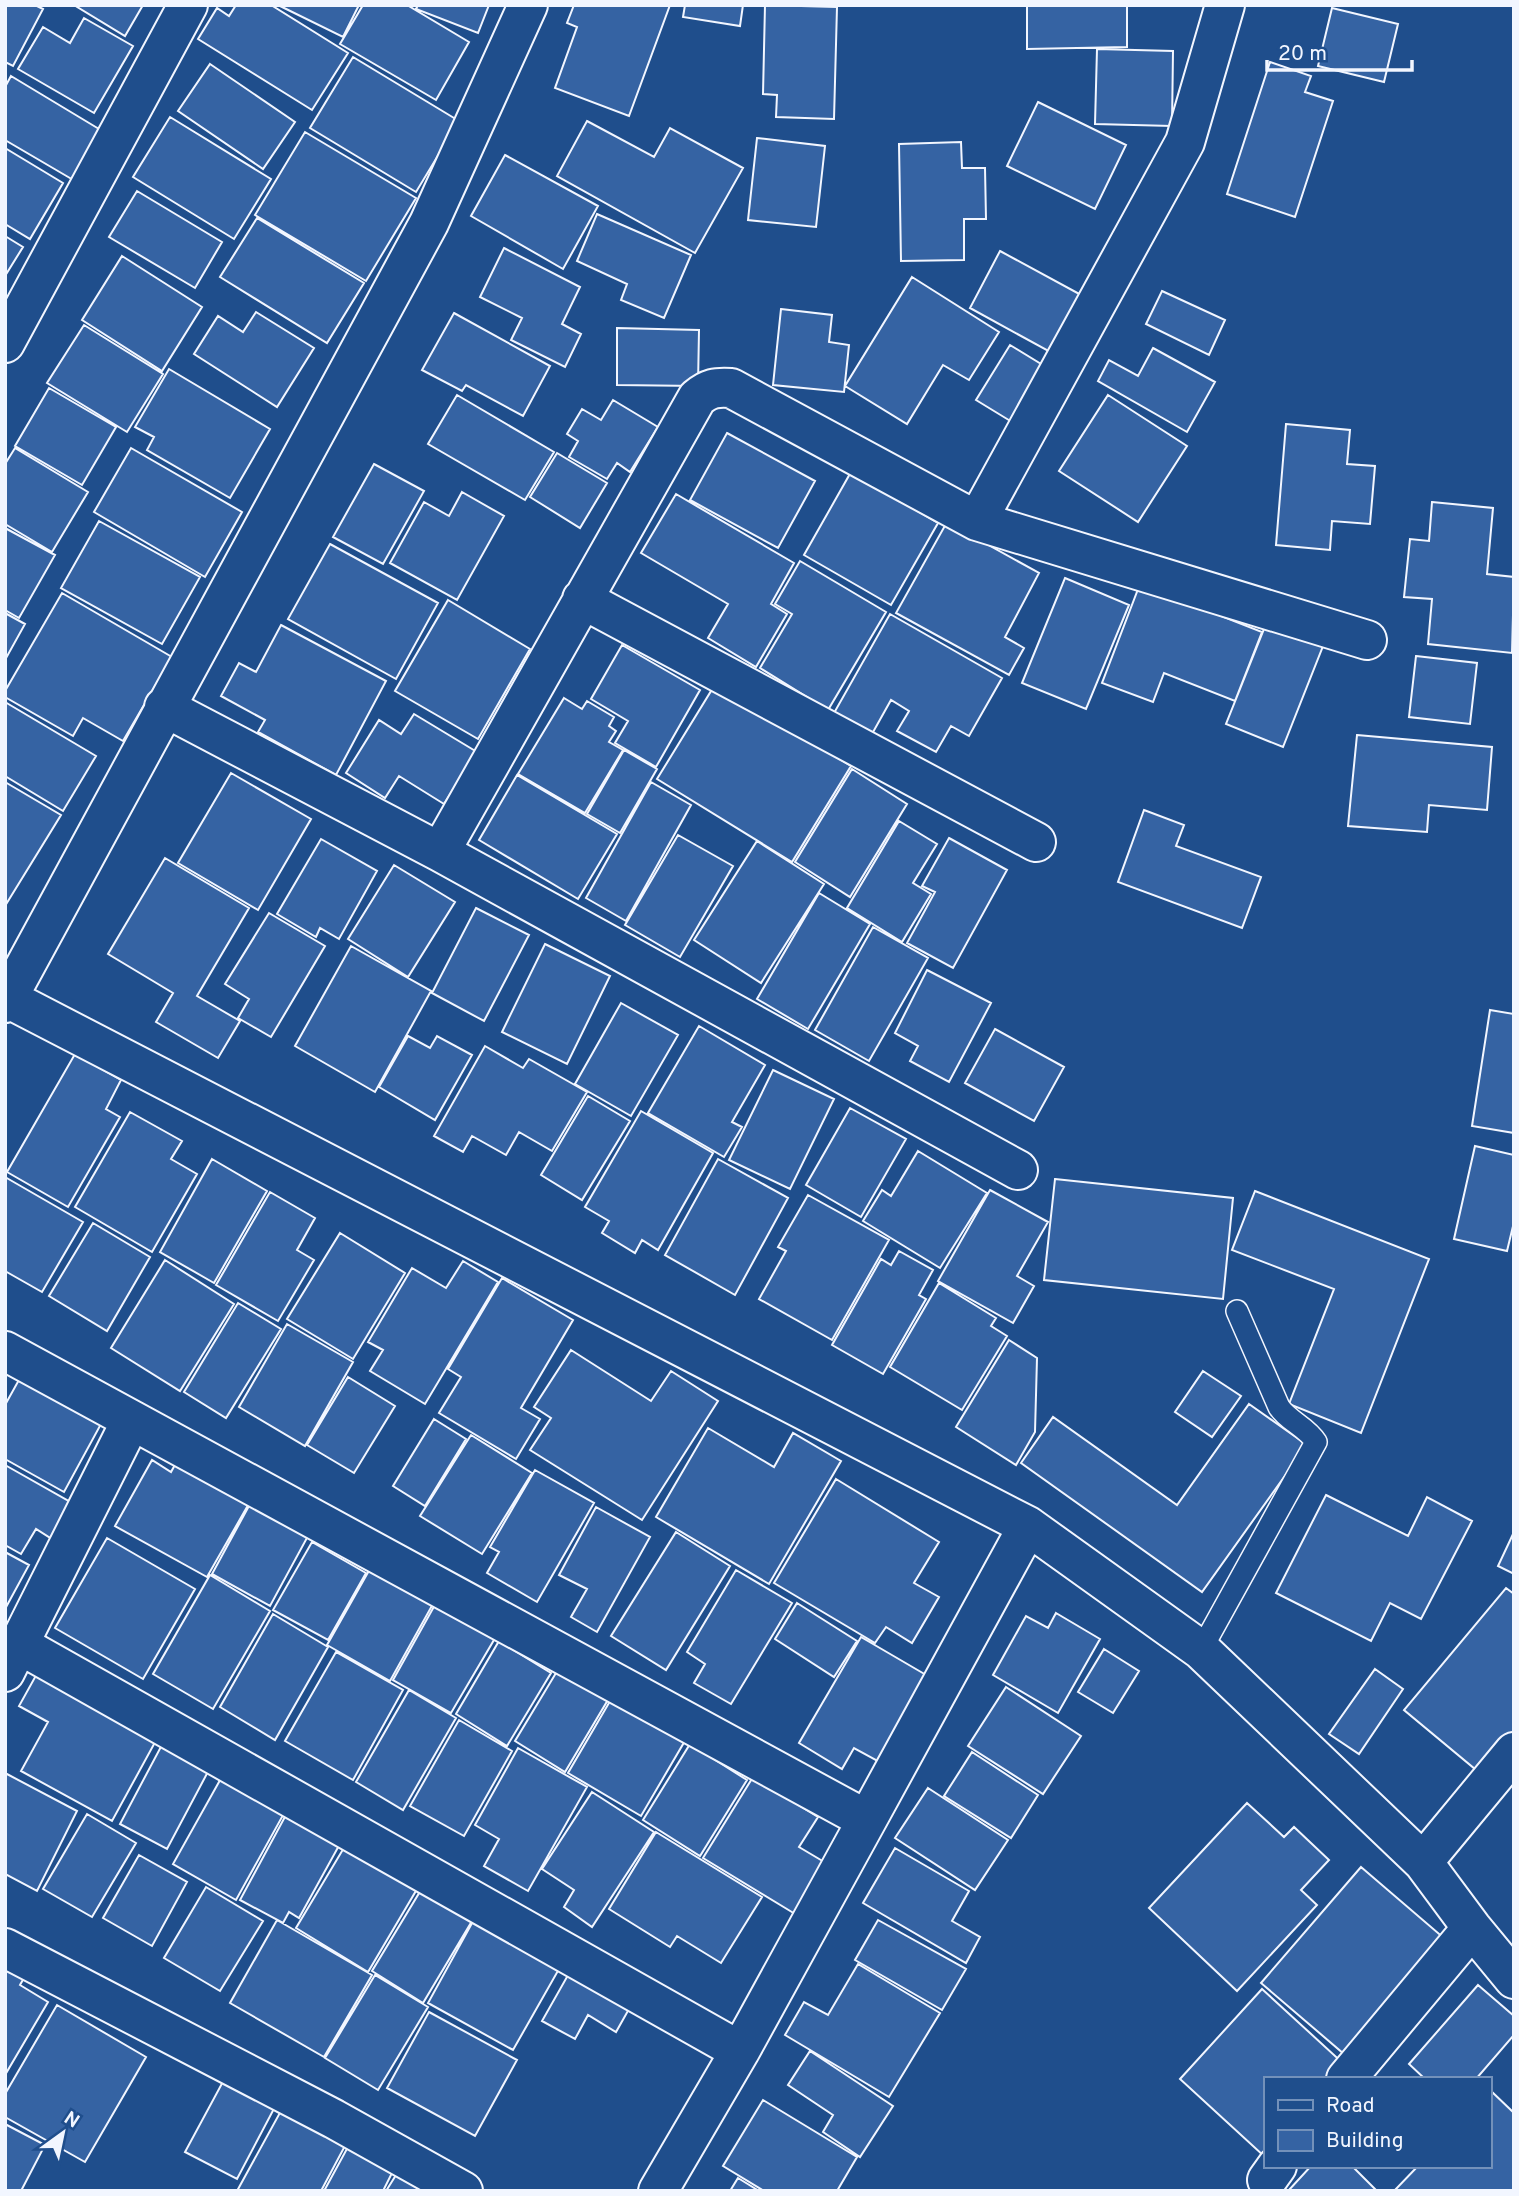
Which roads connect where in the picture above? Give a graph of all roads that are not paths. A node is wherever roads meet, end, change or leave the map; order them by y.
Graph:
1 (188, 5) edge
2 (528, 5) edge
3 (1225, 5) edge
4 (5, 343) edge
5 (977, 521) junction
6 (582, 599) junction
7 (1367, 640) dead end
8 (164, 708) junction
9 (1036, 842) dead end
10 (440, 852) junction
11 (6, 999) edge
12 (1018, 1170) dead end
13 (1237, 1311) dead end
14 (5, 1352) edge
15 (131, 1421) junction
16 (1028, 1526) junction
17 (1201, 1650) junction
18 (13, 1658) edge
19 (1514, 1752) edge
20 (867, 1820) junction
21 (1423, 1862) junction
22 (1472, 1927) junction
23 (5, 1948) edge
24 (1514, 1979) edge
25 (740, 2051) junction
26 (1348, 2077) edge
27 (463, 2191) edge
28 (658, 2191) edge

1 - 4 street
2 - 8 street
3 - 5 street
5 - 6 street
5 - 7 street
6 - 9 street
6 - 10 street
8 - 10 street
8 - 11 street
10 - 12 street
11 - 16 street
13 - 17 lane
14 - 15 street
15 - 18 street
15 - 20 street
16 - 17 street
16 - 20 street
17 - 21 street
18 - 25 street
19 - 21 street
20 - 25 street
21 - 22 street
22 - 24 street
22 - 26 street
23 - 27 street
25 - 28 street

